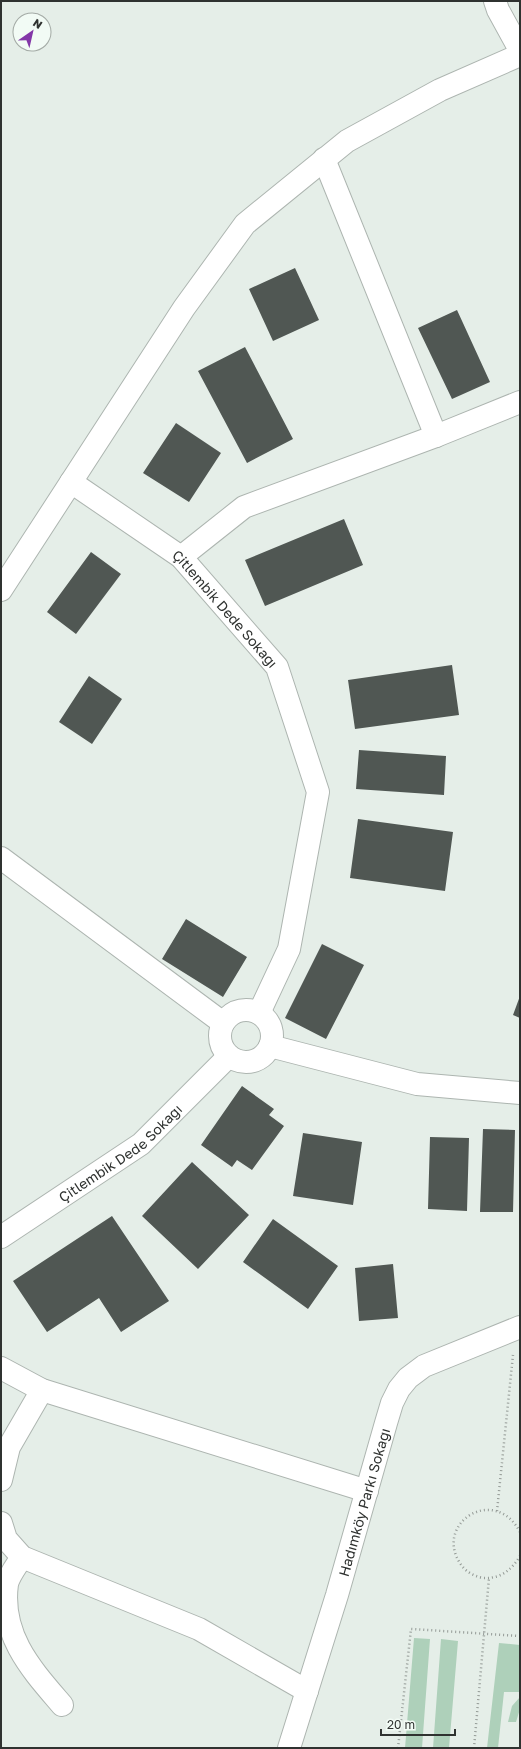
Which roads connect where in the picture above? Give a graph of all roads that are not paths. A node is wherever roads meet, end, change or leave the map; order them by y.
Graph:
1 (495, 1) edge
2 (520, 50) edge
3 (520, 55) edge
4 (324, 159) junction
5 (520, 402) edge
6 (436, 436) junction
7 (71, 482) junction
8 (180, 557) junction
9 (1, 590) edge
10 (1, 858) edge
11 (259, 1013) junction
12 (223, 1023) junction
13 (270, 1046) junction
14 (229, 1056) junction
15 (520, 1093) edge
16 (1, 1237) edge
17 (512, 1331) edge
18 (1, 1368) edge
19 (42, 1390) junction
20 (1, 1480) edge
21 (367, 1491) junction
22 (1, 1523) edge
23 (22, 1557) junction
24 (307, 1691) junction
25 (62, 1706) dead end
26 (289, 1748) edge

1 - 2 street
3 - 4 street
4 - 6 street
4 - 7 street
5 - 6 street
6 - 8 street
7 - 8 street, Çitlembik Dede Sokağı
7 - 9 street
8 - 11 street, Çitlembik Dede Sokağı
10 - 12 street
11 - 12 street
11 - 13 street
12 - 14 street
13 - 14 street
13 - 15 street
14 - 16 street, Çitlembik Dede Sokağı
17 - 21 street, Hadımköy Parkı Sokağı
18 - 19 street
19 - 20 street
19 - 21 street
21 - 24 street, Hadımköy Parkı Sokağı
22 - 23 street
23 - 24 street
23 - 25 street
24 - 26 street, Hadımköy Parkı Sokağı

